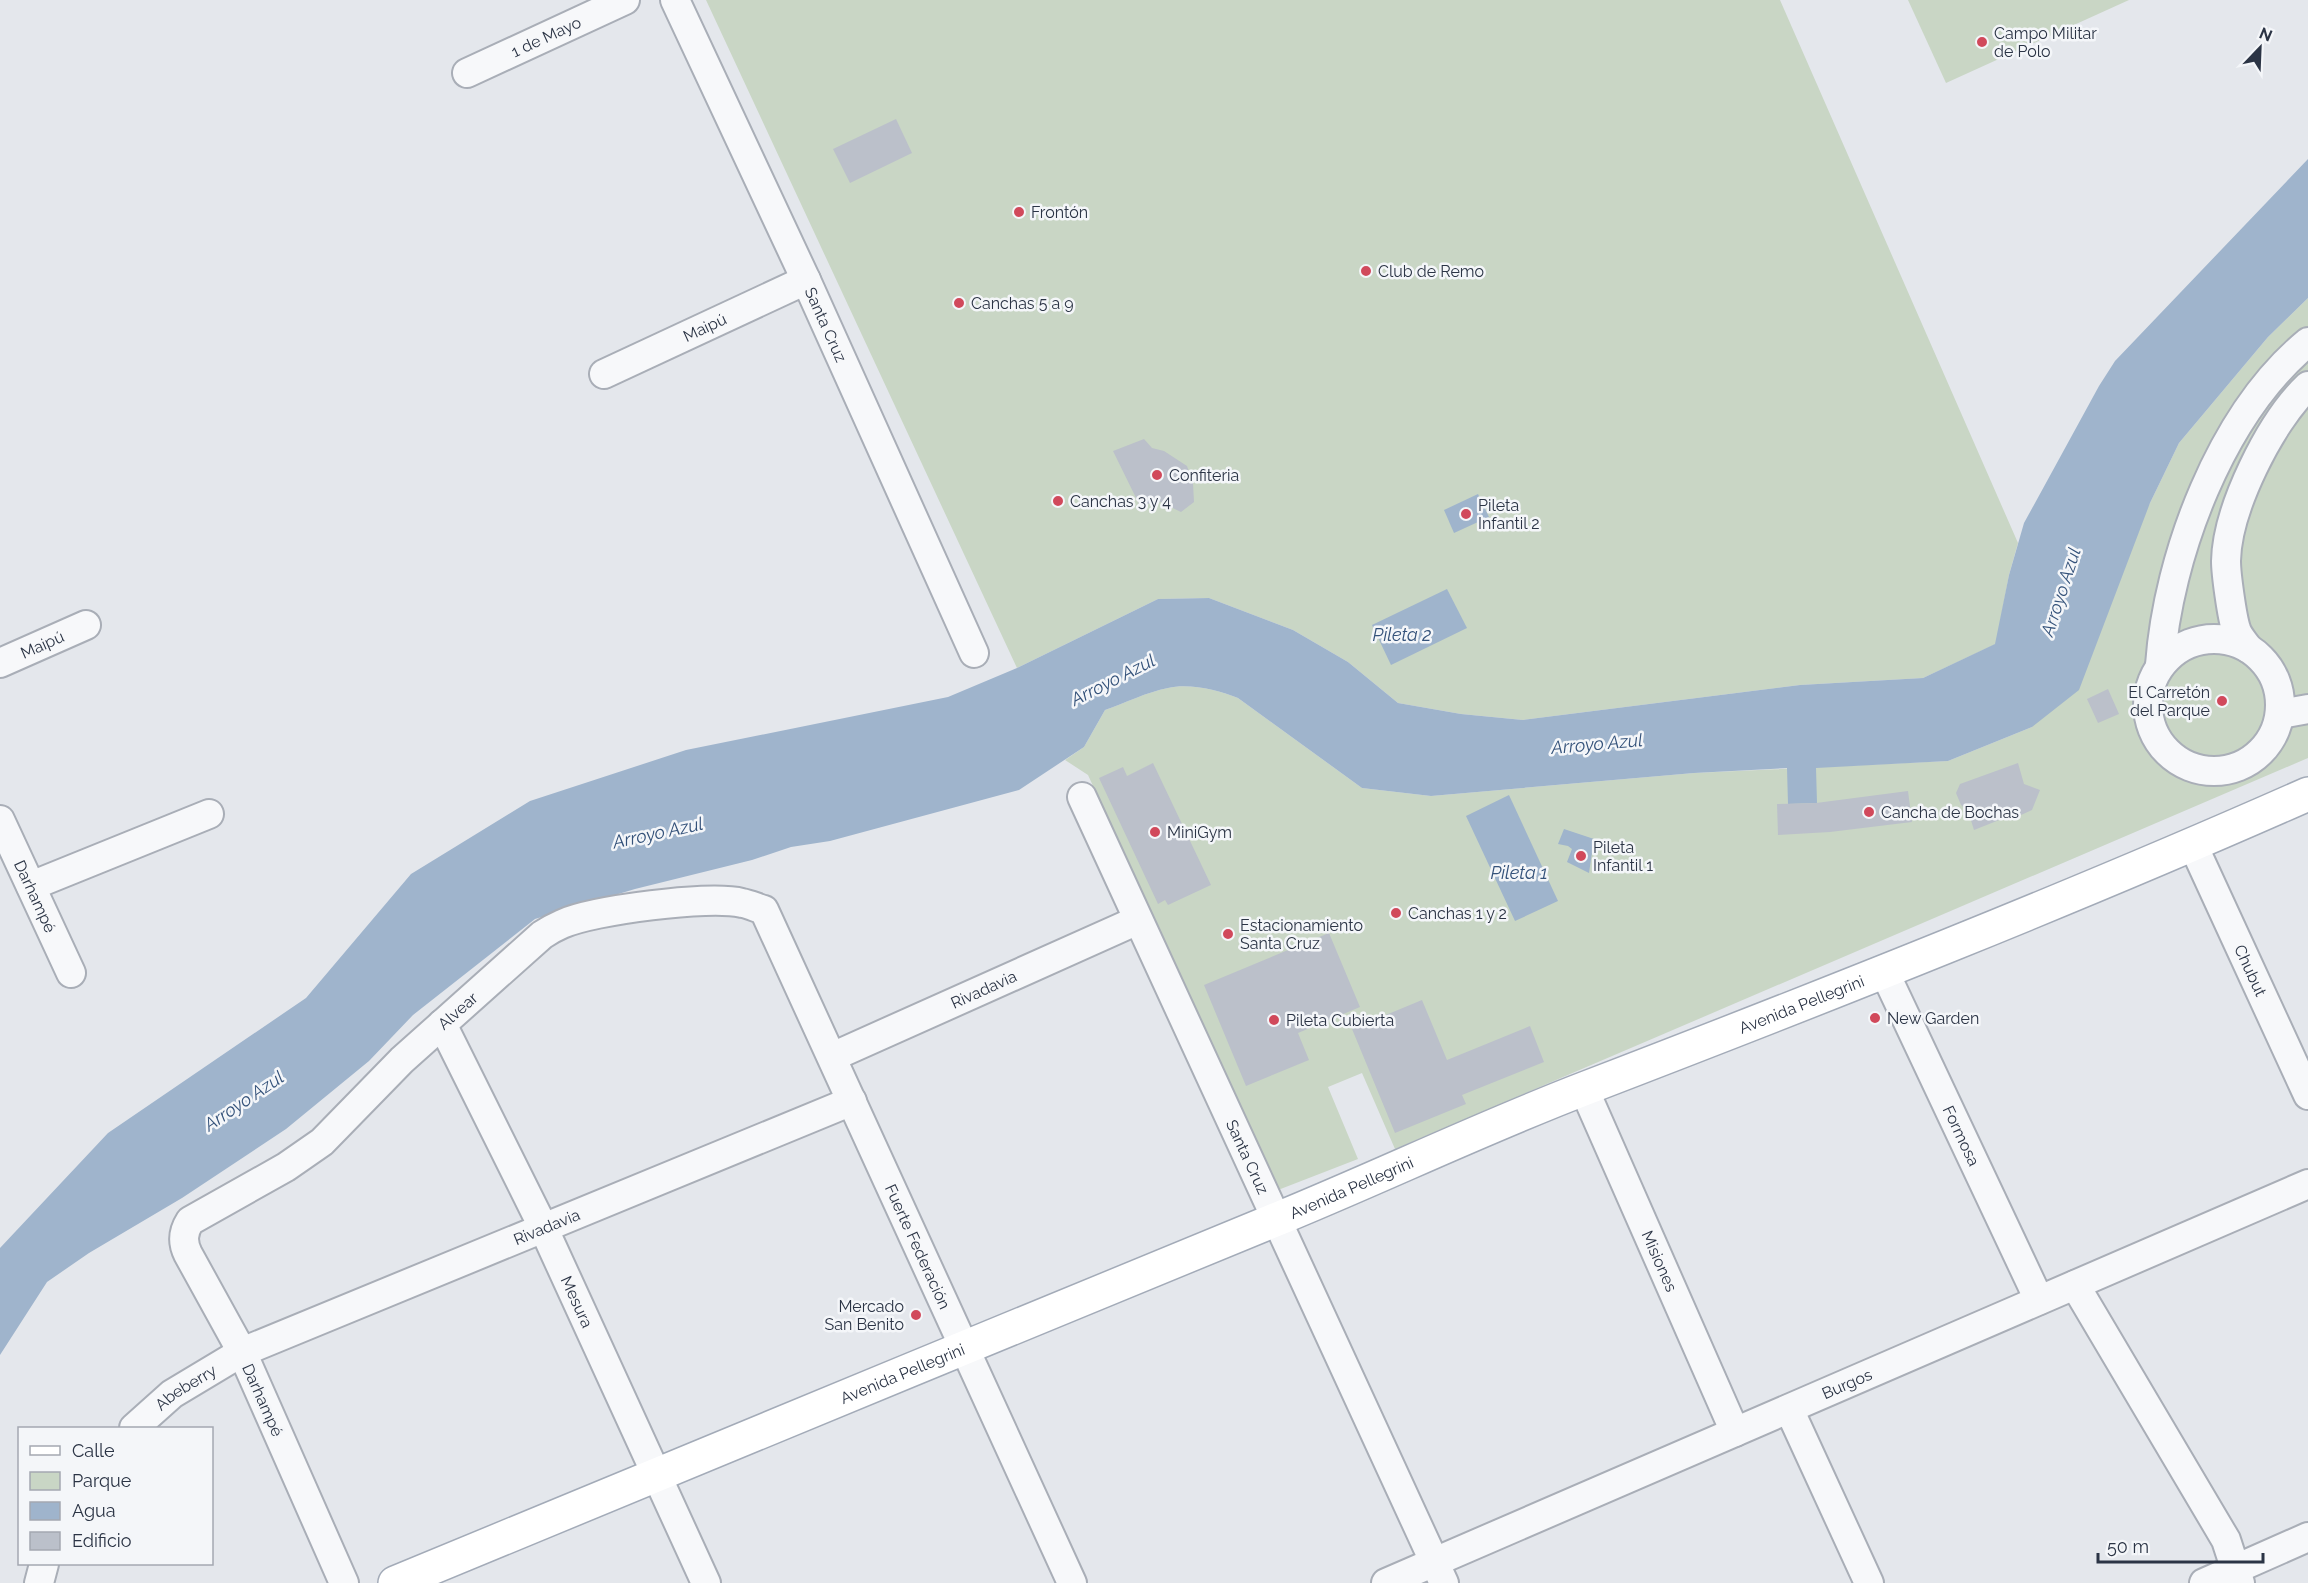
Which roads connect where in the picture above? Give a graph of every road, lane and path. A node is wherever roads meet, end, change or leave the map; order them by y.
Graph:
1 (625, 0) edge
2 (675, 0) edge
3 (468, 73) dead end
4 (806, 280) junction
5 (2308, 342) edge
6 (604, 374) dead end
7 (2308, 386) edge
8 (86, 625) dead end
9 (2248, 648) junction
10 (974, 653) dead end
11 (0, 663) edge
12 (2160, 665) junction
13 (2308, 709) edge
14 (2280, 714) junction
15 (2308, 794) edge
16 (1082, 797) dead end
17 (209, 814) dead end
18 (0, 820) edge
19 (2193, 845) junction
20 (31, 886) junction
21 (764, 910) joint
22 (1138, 920) junction
23 (1884, 971) junction
24 (72, 973) dead end
25 (442, 1024) junction
26 (832, 1058) junction
27 (1584, 1089) junction
28 (2308, 1095) edge
29 (852, 1101) junction
30 (2308, 1184) edge
31 (1275, 1220) junction
32 (190, 1221) joint
33 (543, 1227) junction
34 (2075, 1285) junction
35 (2039, 1300) junction
36 (964, 1347) junction
37 (242, 1352) junction
38 (1789, 1409) junction
39 (135, 1427) edge
40 (1735, 1432) junction
41 (656, 1475) junction
42 (2308, 1537) edge
43 (44, 1565) edge
44 (1439, 1573) edge
45 (2238, 1576) edge
46 (39, 1583) edge
47 (344, 1583) edge
48 (395, 1583) edge
49 (706, 1583) edge
50 (1072, 1583) edge
51 (1386, 1583) edge
52 (1869, 1583) edge
53 (2204, 1583) edge

1 - 3 street, 1 de Mayo
2 - 4 street, Santa Cruz
4 - 6 street, Maipú
4 - 10 street, Santa Cruz
5 - 12 street
7 - 9 street
8 - 11 street, Maipú
9 - 12 street
9 - 14 street
12 - 14 street
13 - 14 street
15 - 19 main road, Avenida Pellegrini
16 - 22 street, Santa Cruz
17 - 20 street
18 - 20 street, Darhampé
19 - 23 main road, Avenida Pellegrini
19 - 28 street, Chubut
20 - 24 street, Darhampé
21 - 25 street, Alvear
21 - 26 street, Fuerte Federación
22 - 26 street, Rivadavia
22 - 31 street, Santa Cruz
23 - 27 main road, Avenida Pellegrini
23 - 35 street, Formosa
25 - 32 street, Alvear
25 - 33 street, Mesura
26 - 29 street, Fuerte Federación
27 - 31 main road, Avenida Pellegrini
27 - 40 street, Misiones
29 - 33 street, Rivadavia
29 - 36 street, Fuerte Federación
30 - 34 street, Burgos
31 - 36 main road, Avenida Pellegrini
31 - 44 street, Santa Cruz
32 - 37 street, Darhampé
33 - 37 street, Rivadavia
33 - 41 street, Mesura
34 - 35 street, Burgos
34 - 45 street
35 - 38 street, Burgos
36 - 41 main road, Avenida Pellegrini
36 - 50 street, Fuerte Federación
37 - 39 street, Abeberry
37 - 47 street, Darhampé
38 - 40 street, Burgos
38 - 52 street
40 - 44 street, Burgos
41 - 48 main road, Avenida Pellegrini
41 - 49 street, Mesura
42 - 45 street
43 - 46 street
44 - 51 street, Burgos
45 - 53 street

